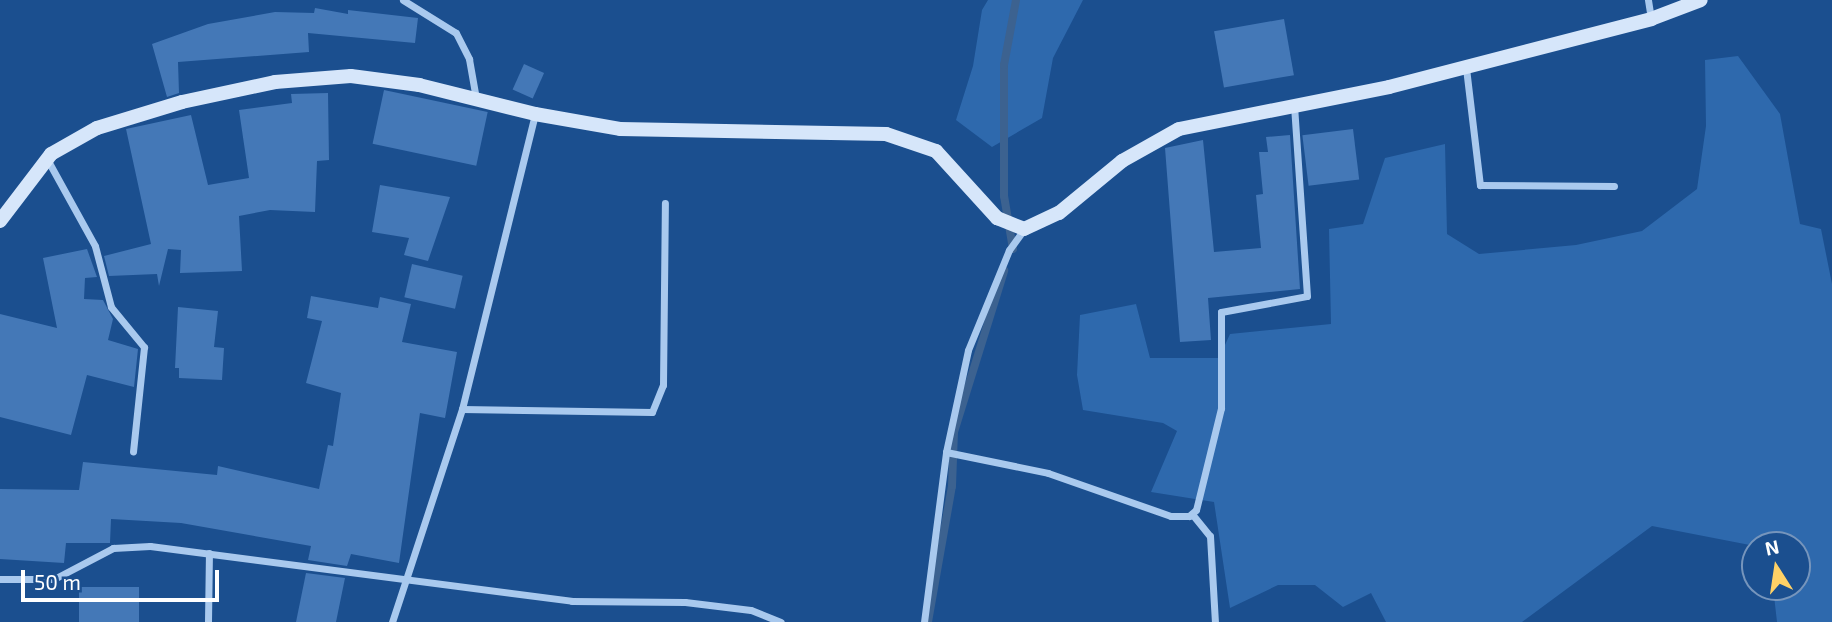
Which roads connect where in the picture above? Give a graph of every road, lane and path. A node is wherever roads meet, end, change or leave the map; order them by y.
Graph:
1 (403, 0) edge
2 (1648, 0) edge
3 (1701, 0) edge
4 (1651, 19) junction
5 (1465, 68) junction
6 (476, 98) junction
7 (1294, 106) junction
8 (535, 114) junction
9 (47, 159) junction
10 (1614, 186) dead end
11 (665, 203) dead end
12 (0, 221) edge
13 (1014, 226) junction
14 (462, 409) junction
15 (134, 451) dead end
16 (946, 452) junction
17 (1192, 514) junction
18 (209, 553) junction
19 (0, 579) edge
20 (407, 579) junction
21 (208, 622) edge
22 (392, 622) edge
23 (781, 622) edge
24 (924, 622) edge
25 (1215, 622) edge

1 - 6 street
2 - 4 street
3 - 4 street
4 - 5 street
5 - 7 street
5 - 10 street
6 - 8 street
6 - 9 street
7 - 13 street
7 - 17 street
8 - 13 street
8 - 14 street
9 - 12 street
9 - 15 street
11 - 14 street
13 - 16 street
14 - 20 street
16 - 17 street
16 - 24 street
17 - 25 street
18 - 19 street
18 - 20 street
18 - 21 street
20 - 22 street
20 - 23 street

